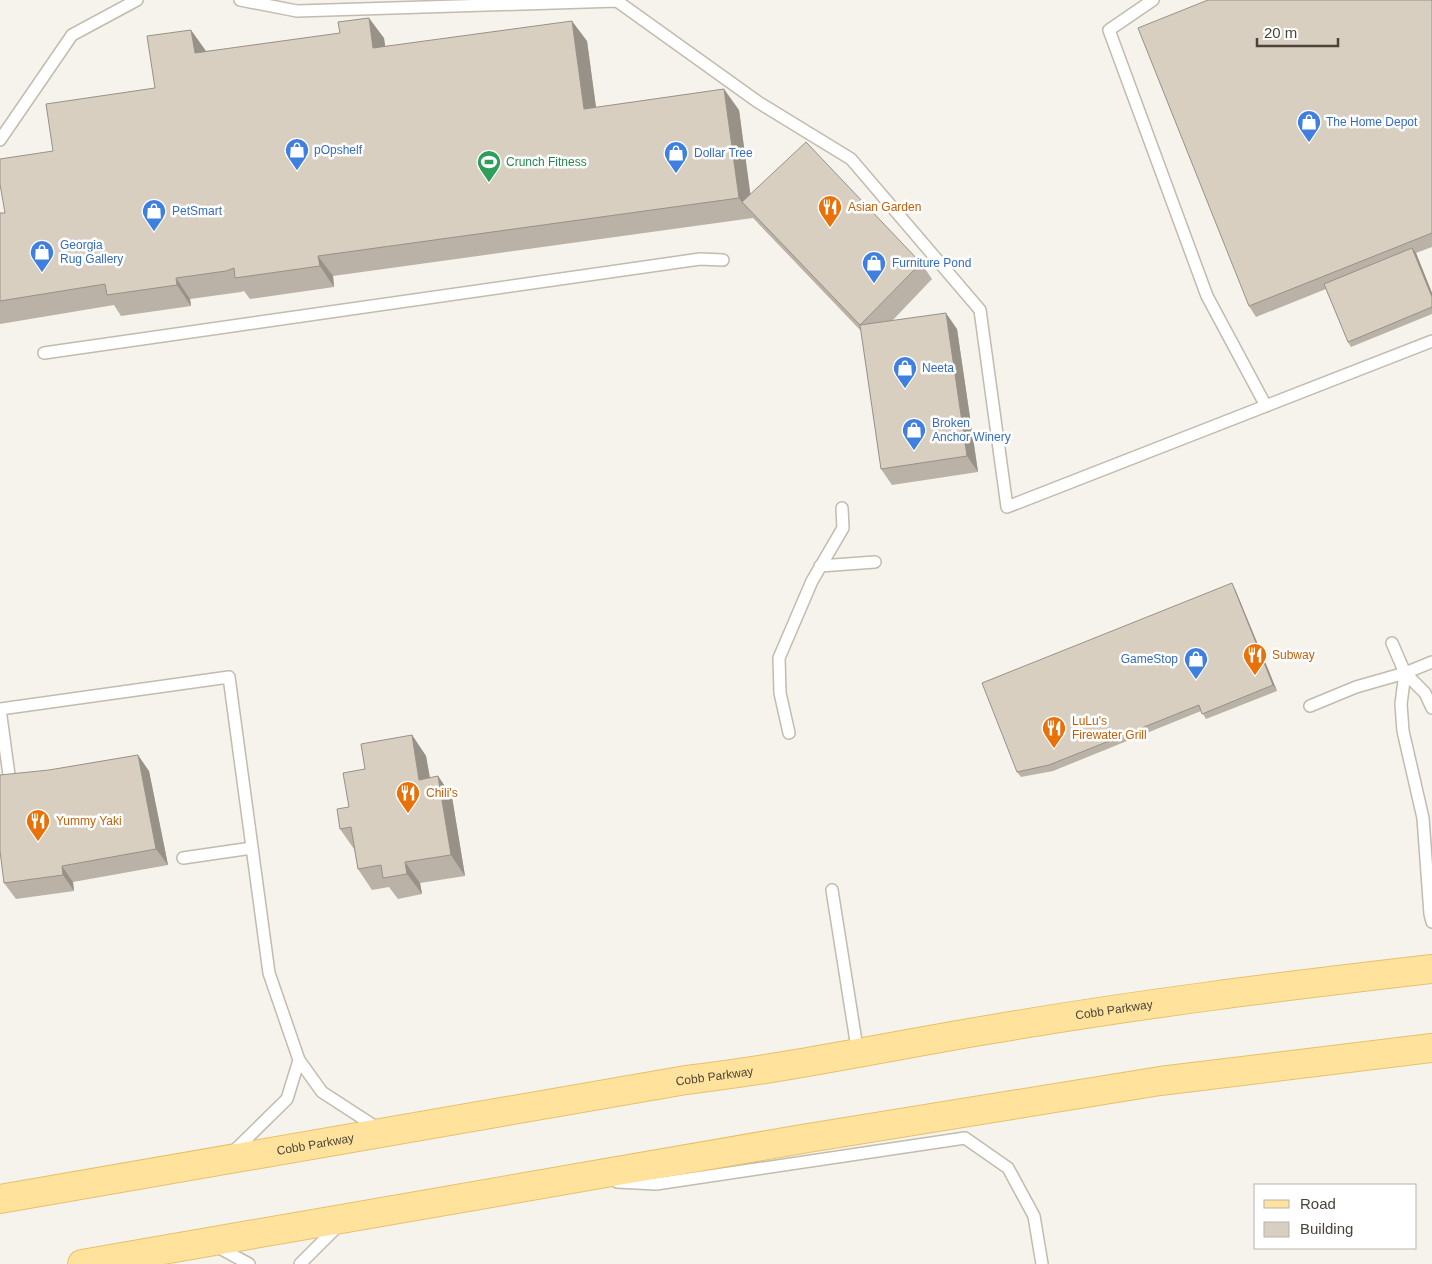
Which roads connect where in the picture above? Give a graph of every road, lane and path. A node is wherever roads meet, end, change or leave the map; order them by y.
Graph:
1 (137, 0) edge
2 (240, 0) edge
3 (1153, 0) edge
4 (0, 140) edge
5 (723, 260) dead end
6 (1432, 341) edge
7 (44, 353) dead end
8 (1266, 406) junction
9 (842, 508) dead end
10 (875, 562) dead end
11 (820, 566) junction
12 (1392, 643) dead end
13 (1432, 662) edge
14 (1405, 673) junction
15 (1310, 706) dead end
16 (1432, 708) edge
17 (789, 733) dead end
18 (9, 775) edge
19 (252, 848) junction
20 (183, 858) dead end
21 (832, 890) dead end
22 (1432, 922) edge
23 (1432, 969) edge
24 (1432, 1048) edge
25 (858, 1054) junction
26 (298, 1060) junction
27 (384, 1132) junction
28 (226, 1160) junction
29 (563, 1180) junction
30 (0, 1198) edge
31 (347, 1217) junction
32 (208, 1242) junction
33 (82, 1264) edge
34 (249, 1264) edge
35 (300, 1264) edge
36 (1042, 1264) edge

1 - 4 lane
2 - 8 lane
3 - 8 lane
5 - 7 lane
6 - 8 lane
9 - 11 lane
10 - 11 lane
11 - 17 lane
12 - 14 lane
13 - 14 lane
14 - 15 lane
14 - 16 lane
14 - 22 lane
18 - 19 lane
19 - 20 lane
19 - 26 lane
21 - 25 lane
23 - 25 main road, Cobb Parkway
24 - 29 main road
25 - 27 main road, Cobb Parkway
26 - 27 lane
26 - 28 lane
27 - 28 main road, Cobb Parkway
28 - 30 main road, Cobb Parkway
29 - 31 main road
29 - 36 lane
31 - 32 main road
31 - 35 lane
32 - 33 main road
32 - 34 lane

